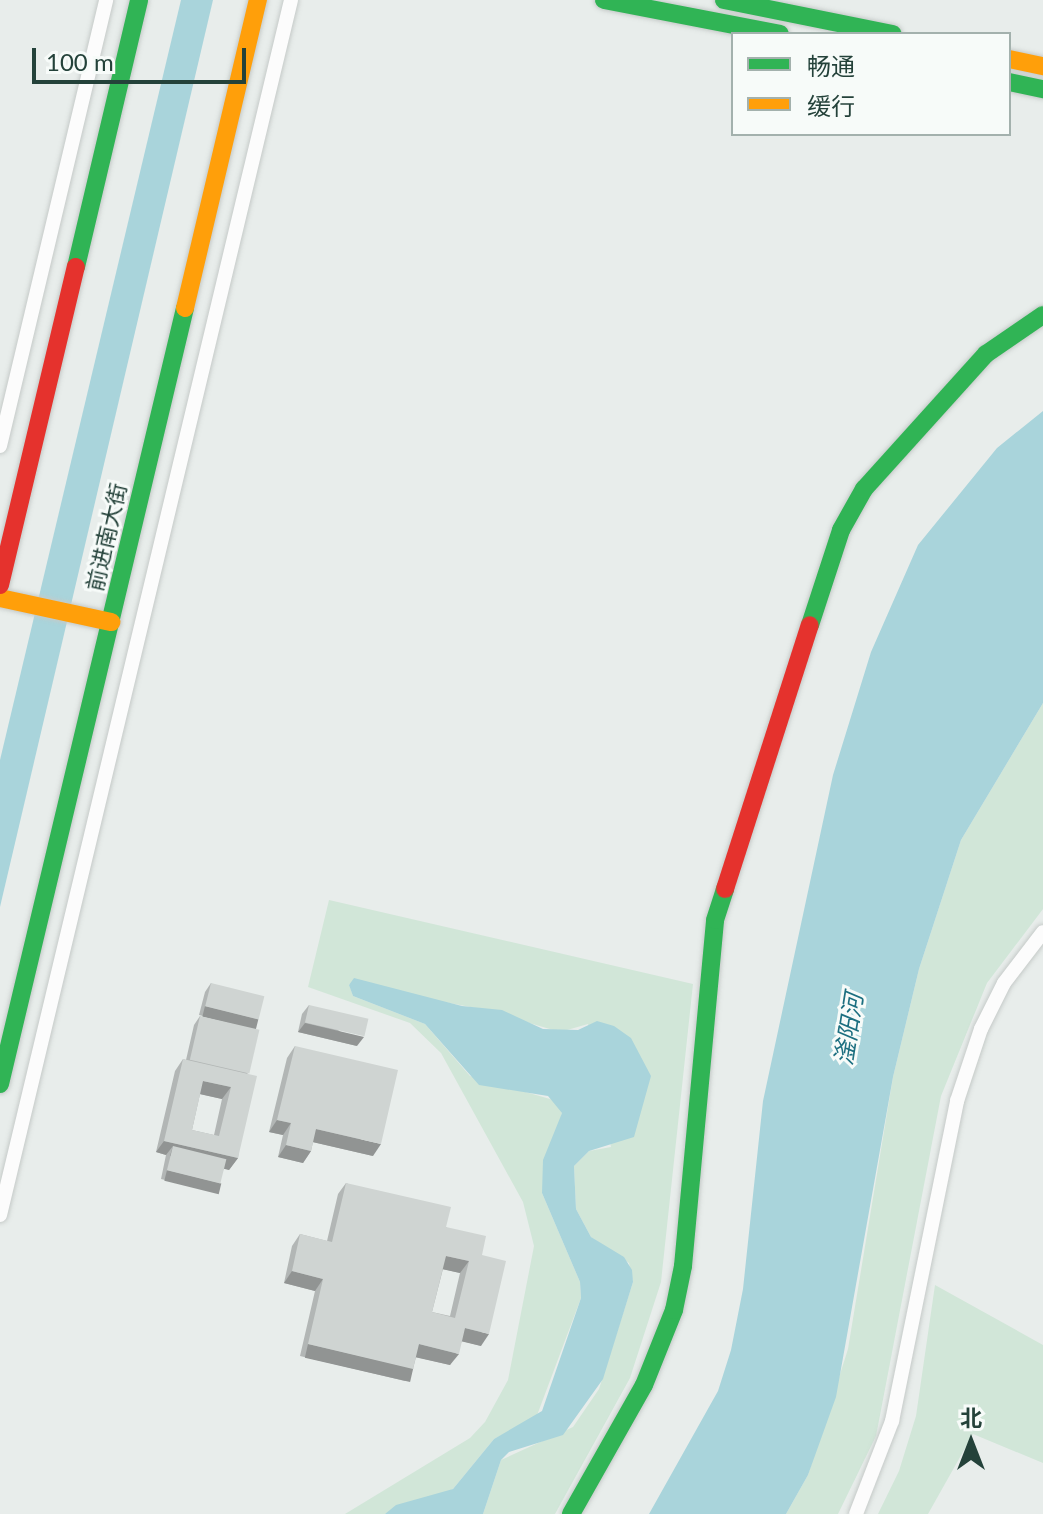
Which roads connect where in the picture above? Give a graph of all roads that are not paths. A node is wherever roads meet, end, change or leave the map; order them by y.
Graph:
1 (106, 0) edge
2 (139, 0) edge
3 (258, 0) edge
4 (291, 0) edge
5 (604, 0) edge
6 (724, 0) edge
7 (770, 32) edge
8 (883, 32) edge
9 (1011, 59) edge
10 (1043, 66) edge
11 (1011, 82) edge
12 (1043, 89) edge
13 (1043, 315) edge
14 (0, 446) edge
15 (0, 585) edge
16 (0, 598) edge
17 (111, 622) junction
18 (1043, 932) edge
19 (0, 1084) edge
20 (0, 1215) edge
21 (571, 1514) edge
22 (856, 1514) edge

1 - 14 street
2 - 15 main road
3 - 17 main road, 前进南大街
4 - 20 street
5 - 7 main road
6 - 8 main road
9 - 10 main road
11 - 12 main road
13 - 21 main road
16 - 17 main road
17 - 19 main road, 前进南大街
18 - 22 street

